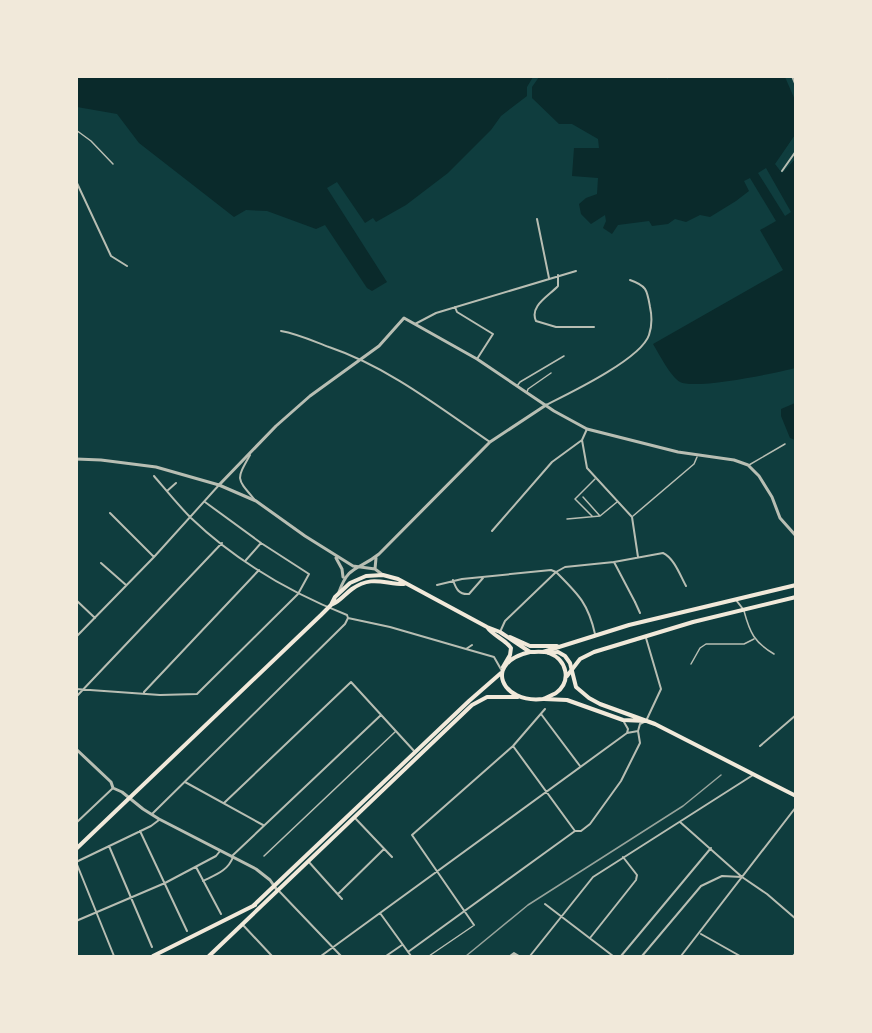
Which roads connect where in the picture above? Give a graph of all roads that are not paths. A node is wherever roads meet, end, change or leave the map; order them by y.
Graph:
1 (792, 76) edge
2 (795, 86) edge
3 (76, 130) edge
4 (795, 151) edge
5 (113, 164) dead end
6 (782, 171) dead end
7 (76, 181) edge
8 (537, 219) dead end
9 (127, 266) dead end
10 (576, 271) dead end
11 (558, 275) junction
12 (549, 278) junction
13 (630, 280) dead end
14 (455, 307) junction
15 (415, 324) junction
16 (594, 327) dead end
17 (281, 331) dead end
18 (564, 356) dead end
19 (361, 359) junction
20 (477, 359) junction
21 (551, 373) dead end
22 (517, 386) junction
23 (527, 392) junction
24 (546, 405) junction
25 (587, 429) junction
26 (582, 440) junction
27 (490, 442) junction
28 (785, 444) dead end
29 (250, 455) junction
30 (697, 456) junction
31 (76, 459) edge
32 (748, 465) junction
33 (154, 476) dead end
34 (595, 478) junction
35 (176, 483) dead end
36 (219, 486) junction
37 (168, 491) junction
38 (583, 497) dead end
39 (205, 501) junction
40 (256, 501) junction
41 (618, 502) junction
42 (110, 513) dead end
43 (592, 516) junction
44 (600, 516) junction
45 (190, 517) junction
46 (632, 518) junction
47 (567, 519) dead end
48 (492, 531) dead end
49 (795, 536) edge
50 (222, 543) junction
51 (261, 543) junction
52 (379, 554) junction
53 (154, 556) junction
54 (334, 556) junction
55 (638, 557) junction
56 (246, 560) junction
57 (614, 562) junction
58 (101, 563) dead end
59 (356, 568) junction
60 (375, 569) junction
61 (260, 570) junction
62 (556, 572) junction
63 (383, 574) junction
64 (484, 576) junction
65 (343, 579) junction
66 (453, 580) junction
67 (405, 584) junction
68 (126, 585) junction
69 (437, 585) dead end
70 (795, 585) edge
71 (686, 586) dead end
72 (298, 594) junction
73 (338, 594) junction
74 (795, 597) edge
75 (76, 600) edge
76 (736, 600) junction
77 (331, 605) junction
78 (744, 610) junction
79 (640, 613) dead end
80 (95, 618) junction
81 (348, 618) junction
82 (487, 627) junction
83 (500, 632) junction
84 (645, 635) junction
85 (76, 637) edge
86 (509, 637) junction
87 (596, 637) junction
88 (754, 639) junction
89 (572, 644) junction
90 (472, 645) dead end
91 (466, 649) junction
92 (530, 652) junction
93 (546, 652) junction
94 (774, 654) dead end
95 (691, 663) dead end
96 (571, 669) junction
97 (502, 671) junction
98 (567, 676) junction
99 (76, 689) edge
100 (84, 689) junction
101 (143, 693) junction
102 (76, 697) edge
103 (518, 697) junction
104 (544, 699) junction
105 (545, 709) dead end
106 (541, 714) junction
107 (381, 715) junction
108 (795, 715) edge
109 (623, 720) junction
110 (646, 721) junction
111 (396, 731) junction
112 (638, 731) junction
113 (627, 733) junction
114 (513, 746) junction
115 (760, 746) dead end
116 (76, 749) edge
117 (415, 752) junction
118 (580, 766) junction
119 (753, 775) junction
120 (185, 782) junction
121 (113, 788) junction
122 (546, 793) junction
123 (795, 796) edge
124 (224, 803) junction
125 (795, 807) edge
126 (152, 814) junction
127 (354, 818) junction
128 (159, 819) junction
129 (680, 822) junction
130 (76, 824) edge
131 (263, 825) junction
132 (140, 831) junction
133 (575, 831) junction
134 (109, 846) junction
135 (711, 848) junction
136 (76, 849) edge
137 (384, 849) junction
138 (220, 851) junction
139 (233, 856) junction
140 (264, 856) dead end
141 (622, 856) junction
142 (392, 857) dead end
143 (308, 861) junction
144 (76, 862) edge
145 (196, 867) junction
146 (436, 872) junction
147 (742, 877) junction
148 (203, 880) junction
149 (165, 883) junction
150 (276, 888) junction
151 (338, 894) junction
152 (131, 898) junction
153 (342, 899) dead end
154 (267, 900) junction
155 (545, 904) dead end
156 (253, 906) junction
157 (465, 910) junction
158 (96, 913) junction
159 (380, 913) junction
160 (221, 914) dead end
161 (561, 916) junction
162 (795, 919) edge
163 (76, 921) edge
164 (242, 924) junction
165 (474, 925) joint
166 (187, 931) dead end
167 (700, 933) junction
168 (590, 938) junction
169 (402, 945) junction
170 (152, 947) dead end
171 (333, 948) junction
172 (408, 952) junction
173 (795, 953) edge
174 (210, 956) edge
175 (531, 956) edge
176 (114, 957) edge
177 (153, 957) edge
178 (272, 957) edge
179 (321, 957) edge
180 (341, 957) edge
181 (386, 957) edge
182 (411, 957) edge
183 (429, 957) edge
184 (510, 957) edge
185 (519, 957) edge
186 (613, 957) edge
187 (621, 957) edge
188 (642, 957) edge
189 (681, 957) edge
190 (740, 957) edge
191 (793, 957) edge

1 - 2 street
3 - 5 lane
4 - 6 street
7 - 9 street
8 - 12 street
10 - 11 street
11 - 12 street
11 - 16 street
12 - 14 street
13 - 24 street
14 - 15 street
14 - 20 street
15 - 19 street
15 - 20 street
17 - 19 street
18 - 22 lane
19 - 27 street
19 - 29 street
20 - 22 street
21 - 23 lane
22 - 23 street
23 - 24 street
24 - 25 street
24 - 27 street
25 - 26 street
25 - 30 street
26 - 34 street
26 - 48 street
27 - 52 street
28 - 32 lane
29 - 36 street
29 - 40 street
30 - 32 street
30 - 46 lane
31 - 36 street
32 - 49 street
33 - 37 street
34 - 41 street
34 - 43 lane
35 - 37 street
36 - 39 street
36 - 40 street
37 - 45 street
38 - 44 lane
39 - 45 street
39 - 51 street
40 - 54 street
41 - 44 lane
41 - 46 street
42 - 53 street
43 - 44 lane
43 - 47 lane
45 - 50 street
45 - 53 street
46 - 55 street
50 - 56 street
50 - 100 street
51 - 56 street
51 - 72 street
52 - 59 street
52 - 60 street
53 - 68 street
54 - 59 street
54 - 65 street
55 - 57 street
55 - 71 street
56 - 61 street
57 - 62 street
57 - 79 street
58 - 68 street
59 - 60 street
59 - 65 street
60 - 63 street
61 - 72 street
61 - 101 street
62 - 64 street
62 - 83 street
62 - 87 street
63 - 67 main road
63 - 73 main road
64 - 66 street
64 - 66 street
65 - 73 street
66 - 69 street
67 - 77 main road
67 - 82 main road
68 - 80 street
70 - 76 main road
72 - 81 street
72 - 101 street
73 - 77 main road
74 - 78 main road
75 - 80 street
76 - 78 street
76 - 87 main road
77 - 136 main road
78 - 84 main road
78 - 88 lane
80 - 85 street
81 - 91 street
81 - 120 street
82 - 83 main road
82 - 97 main road
83 - 86 main road
84 - 96 main road
84 - 110 street
86 - 89 main road
86 - 92 main road
87 - 89 main road
88 - 94 lane
88 - 95 lane
89 - 93 main road
90 - 91 street
91 - 97 street
92 - 93 main road
92 - 97 main road
93 - 96 main road
93 - 98 main road
96 - 98 main road
96 - 110 main road
97 - 103 main road
97 - 117 main road
98 - 104 main road
99 - 100 street
100 - 101 street
100 - 102 street
103 - 104 main road
103 - 127 main road
104 - 109 main road
105 - 106 street
106 - 114 street
106 - 118 street
107 - 111 street
107 - 124 street
107 - 131 street
108 - 115 street
109 - 110 main road
109 - 113 street
110 - 112 street
110 - 119 main road
111 - 117 street
111 - 140 lane
112 - 113 street
112 - 133 street
113 - 118 street
114 - 122 street
114 - 146 street
116 - 121 street
117 - 150 main road
118 - 122 street
119 - 123 main road
119 - 129 street
120 - 124 street
120 - 126 street
121 - 126 street
121 - 130 street
122 - 133 street
122 - 146 street
124 - 131 street
125 - 147 street
126 - 128 street
127 - 137 street
127 - 143 main road
128 - 132 street
128 - 138 street
129 - 135 street
129 - 141 street
131 - 139 street
132 - 134 street
132 - 149 street
133 - 157 street
134 - 144 street
134 - 152 street
135 - 147 street
135 - 187 street
137 - 142 street
137 - 151 street
138 - 139 street
138 - 145 street
139 - 148 street
139 - 150 street
141 - 161 street
141 - 168 street
143 - 150 main road
143 - 151 street
144 - 158 street
145 - 148 street
145 - 149 street
146 - 157 street
146 - 159 street
147 - 162 street
147 - 167 street
147 - 188 street
148 - 160 street
149 - 152 street
149 - 166 street
150 - 154 main road
150 - 156 main road
150 - 171 street
151 - 153 street
152 - 158 street
152 - 170 street
154 - 156 main road
154 - 164 main road
155 - 161 street
156 - 177 main road
157 - 165 street
157 - 172 street
158 - 163 street
158 - 176 street
159 - 169 street
159 - 171 street
161 - 168 street
161 - 175 street
164 - 174 main road
164 - 178 street
165 - 183 lane
167 - 189 street
167 - 190 street
168 - 186 street
169 - 172 street
169 - 181 street
171 - 179 street
171 - 180 street
172 - 182 street
173 - 191 street
184 - 185 street

